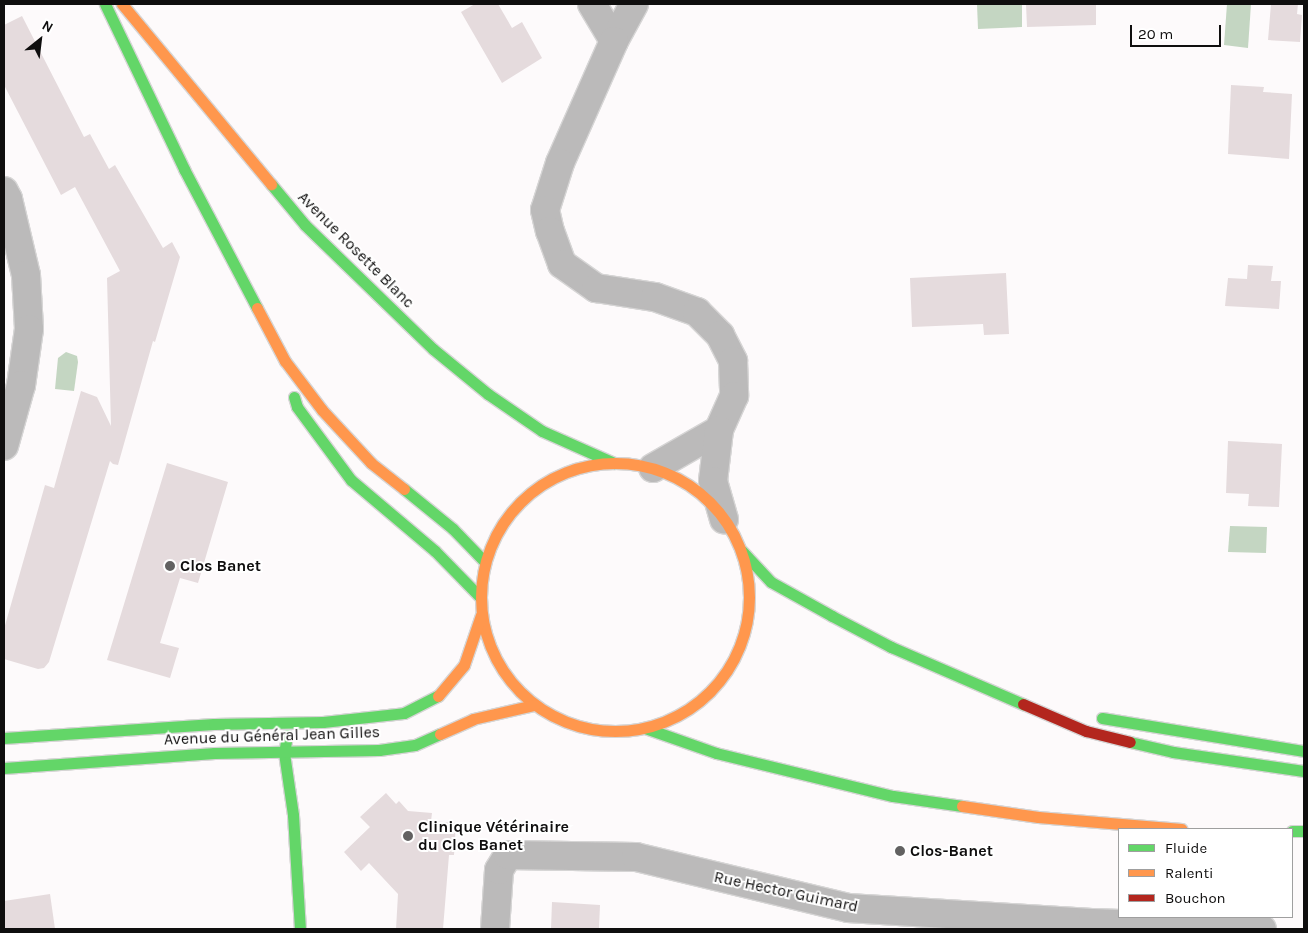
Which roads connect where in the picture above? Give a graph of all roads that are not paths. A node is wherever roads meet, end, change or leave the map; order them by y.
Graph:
1 (104, 4) edge
2 (122, 4) edge
3 (592, 4) edge
4 (634, 4) edge
5 (614, 41) junction
6 (4, 191) edge
7 (285, 360) junction
8 (719, 430) junction
9 (4, 446) edge
10 (614, 463) junction
11 (653, 468) junction
12 (724, 519) junction
13 (741, 549) junction
14 (485, 562) junction
15 (480, 597) junction
16 (481, 615) junction
17 (534, 705) junction
18 (1055, 716) junction
19 (323, 722) junction
20 (645, 728) junction
21 (4, 738) edge
22 (1304, 750) edge
23 (284, 753) junction
24 (4, 768) edge
25 (1304, 771) edge
26 (1168, 828) edge
27 (847, 918) edge
28 (1120, 927) edge
29 (300, 929) edge
30 (495, 929) edge
31 (1262, 929) edge

1 - 7 main road
2 - 10 main road, Avenue Rosette Blanc
3 - 5 street
4 - 5 street
5 - 8 street
6 - 9 street
7 - 14 main road
7 - 15 main road
8 - 11 street
8 - 12 street
10 - 11 main road
10 - 14 main road
11 - 12 main road
12 - 13 main road
13 - 18 main road
13 - 20 main road
14 - 15 main road
15 - 16 main road
16 - 17 main road
16 - 19 main road, Avenue du Général Jean Gilles
17 - 20 main road
17 - 23 main road, Avenue du Général Jean Gilles
18 - 22 main road
18 - 25 main road
19 - 21 main road, Avenue du Général Jean Gilles
19 - 23 main road
20 - 26 main road
23 - 24 main road, Avenue du Général Jean Gilles
23 - 29 main road
27 - 28 street, Rue Hector Guimard
27 - 30 street, Rue Hector Guimard
28 - 31 street, Rue Hector Guimard

